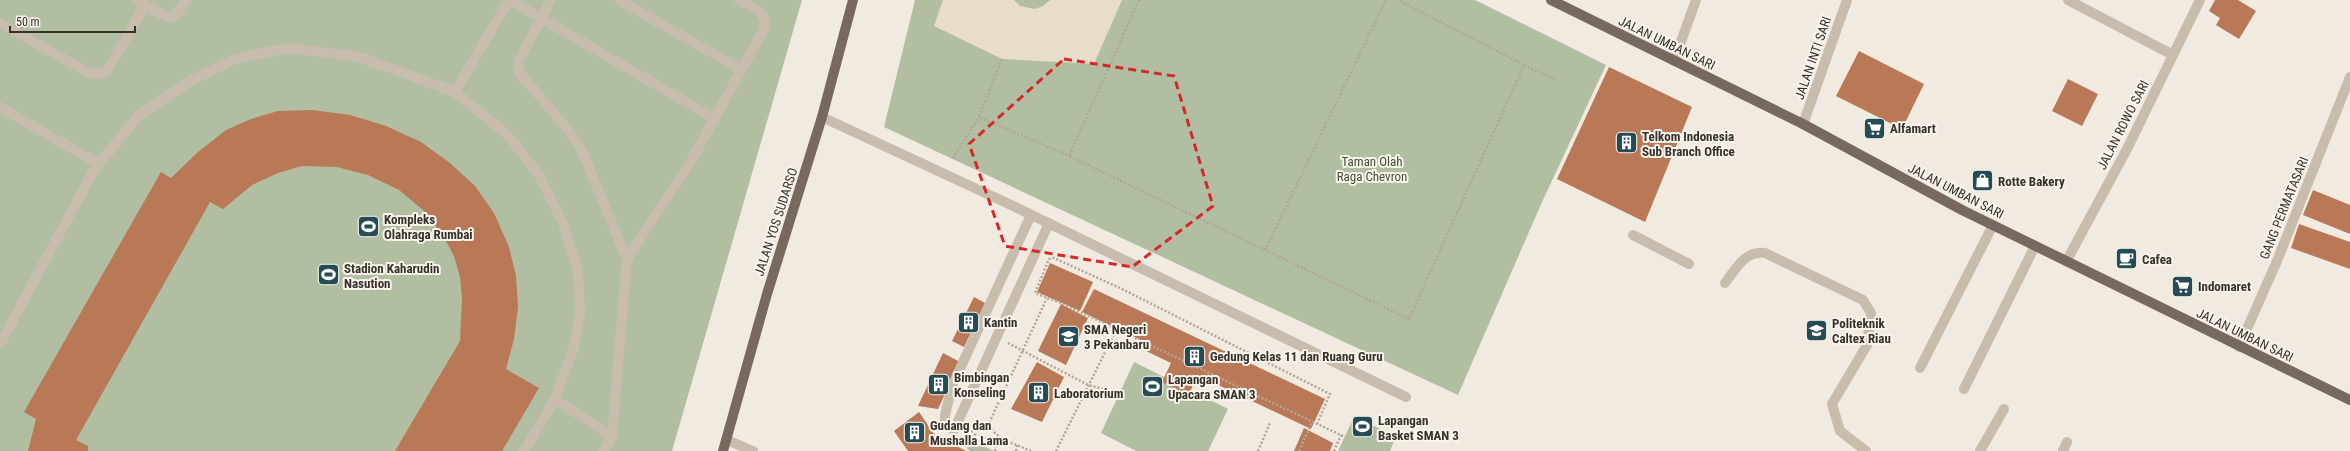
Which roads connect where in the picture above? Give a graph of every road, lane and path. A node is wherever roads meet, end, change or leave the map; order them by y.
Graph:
1 (186, 0) edge
2 (509, 0) edge
3 (551, 0) edge
4 (620, 0) edge
5 (739, 0) edge
6 (853, 0) edge
7 (1139, 0) edge
8 (1386, 0) edge
9 (1398, 0) edge
10 (1552, 0) edge
11 (1696, 0) edge
12 (1847, 0) edge
13 (2068, 0) edge
14 (2200, 0) edge
15 (141, 2) edge
16 (541, 19) junction
17 (0, 23) edge
18 (2173, 55) junction
19 (1002, 59) dead end
20 (1674, 60) junction
21 (1524, 64) junction
22 (742, 70) junction
23 (2350, 77) edge
24 (1556, 80) dead end
25 (456, 92) junction
26 (0, 107) edge
27 (822, 117) junction
28 (979, 117) junction
29 (715, 119) junction
30 (1804, 124) junction
31 (1069, 156) junction
32 (953, 158) dead end
33 (99, 164) junction
34 (1031, 215) junction
35 (1049, 224) junction
36 (1993, 225) junction
37 (1633, 235) dead end
38 (2035, 246) junction
39 (1265, 250) junction
40 (627, 259) junction
41 (2068, 260) junction
42 (1688, 264) dead end
43 (1725, 283) dead end
44 (1047, 298) junction
45 (1116, 330) junction
46 (998, 337) junction
47 (0, 344) edge
48 (2239, 346) junction
49 (1022, 350) junction
50 (1920, 368) dead end
51 (1088, 385) junction
52 (1964, 388) dead end
53 (1118, 393) dead end
54 (1406, 397) dead end
55 (555, 399) junction
56 (2350, 400) edge
57 (2004, 409) dead end
58 (1312, 422) junction
59 (1270, 423) dead end
60 (1317, 424) junction
61 (990, 428) junction
62 (954, 430) junction
63 (976, 431) junction
64 (1341, 435) junction
65 (612, 436) junction
66 (998, 436) junction
67 (1345, 437) dead end
68 (727, 440) junction
69 (1017, 445) junction
70 (524, 451) edge
71 (604, 451) edge
72 (723, 451) edge
73 (753, 451) edge
74 (971, 451) edge
75 (995, 451) edge
76 (1016, 451) edge
77 (1031, 451) edge
78 (1056, 451) edge
79 (1258, 451) edge
80 (1299, 451) edge
81 (1334, 451) edge
82 (1866, 451) edge
83 (1980, 451) edge

1 - 15 street
2 - 16 street
2 - 25 street
3 - 16 street
4 - 22 street
5 - 22 street
6 - 27 main road, JALAN YOS SUDARSO
7 - 31 path
8 - 39 path
9 - 21 path
10 - 20 main road, JALAN UMBAN SARI
11 - 20 street
12 - 30 street, JALAN INTI SARI
13 - 18 street
14 - 18 street, JALAN ROWO SARI
15 - 17 street
16 - 29 street
16 - 40 street
18 - 41 street, JALAN ROWO SARI
19 - 28 path
20 - 30 main road, JALAN UMBAN SARI
21 - 24 path
21 - 39 path
22 - 29 street
23 - 48 street, GANG PERMATASARI
25 - 33 street
25 - 55 street
26 - 33 street
27 - 34 street
27 - 68 main road, JALAN YOS SUDARSO
28 - 31 path
28 - 32 path
29 - 40 street
30 - 36 main road, JALAN UMBAN SARI
31 - 39 path
33 - 47 street
34 - 35 street
34 - 62 street
35 - 46 street
35 - 54 street
36 - 38 main road, JALAN UMBAN SARI
36 - 50 street
37 - 42 street
38 - 41 main road, JALAN UMBAN SARI
38 - 52 street
40 - 65 street
41 - 48 main road, JALAN UMBAN SARI
43 - 82 street
44 - 45 path
44 - 49 path
44 - 60 path
45 - 51 path
45 - 58 path
46 - 49 path
46 - 62 street
48 - 56 main road, JALAN UMBAN SARI
49 - 51 path
49 - 61 path
51 - 53 path
51 - 78 path
55 - 65 street
55 - 70 street
57 - 83 street
58 - 60 path
58 - 80 path
59 - 79 path
60 - 64 path
61 - 63 path
61 - 66 path
62 - 63 path
63 - 74 path
64 - 67 path
64 - 81 path
65 - 71 street
66 - 69 path
66 - 75 path
68 - 72 main road, JALAN YOS SUDARSO
68 - 73 street
69 - 76 path
69 - 77 path

